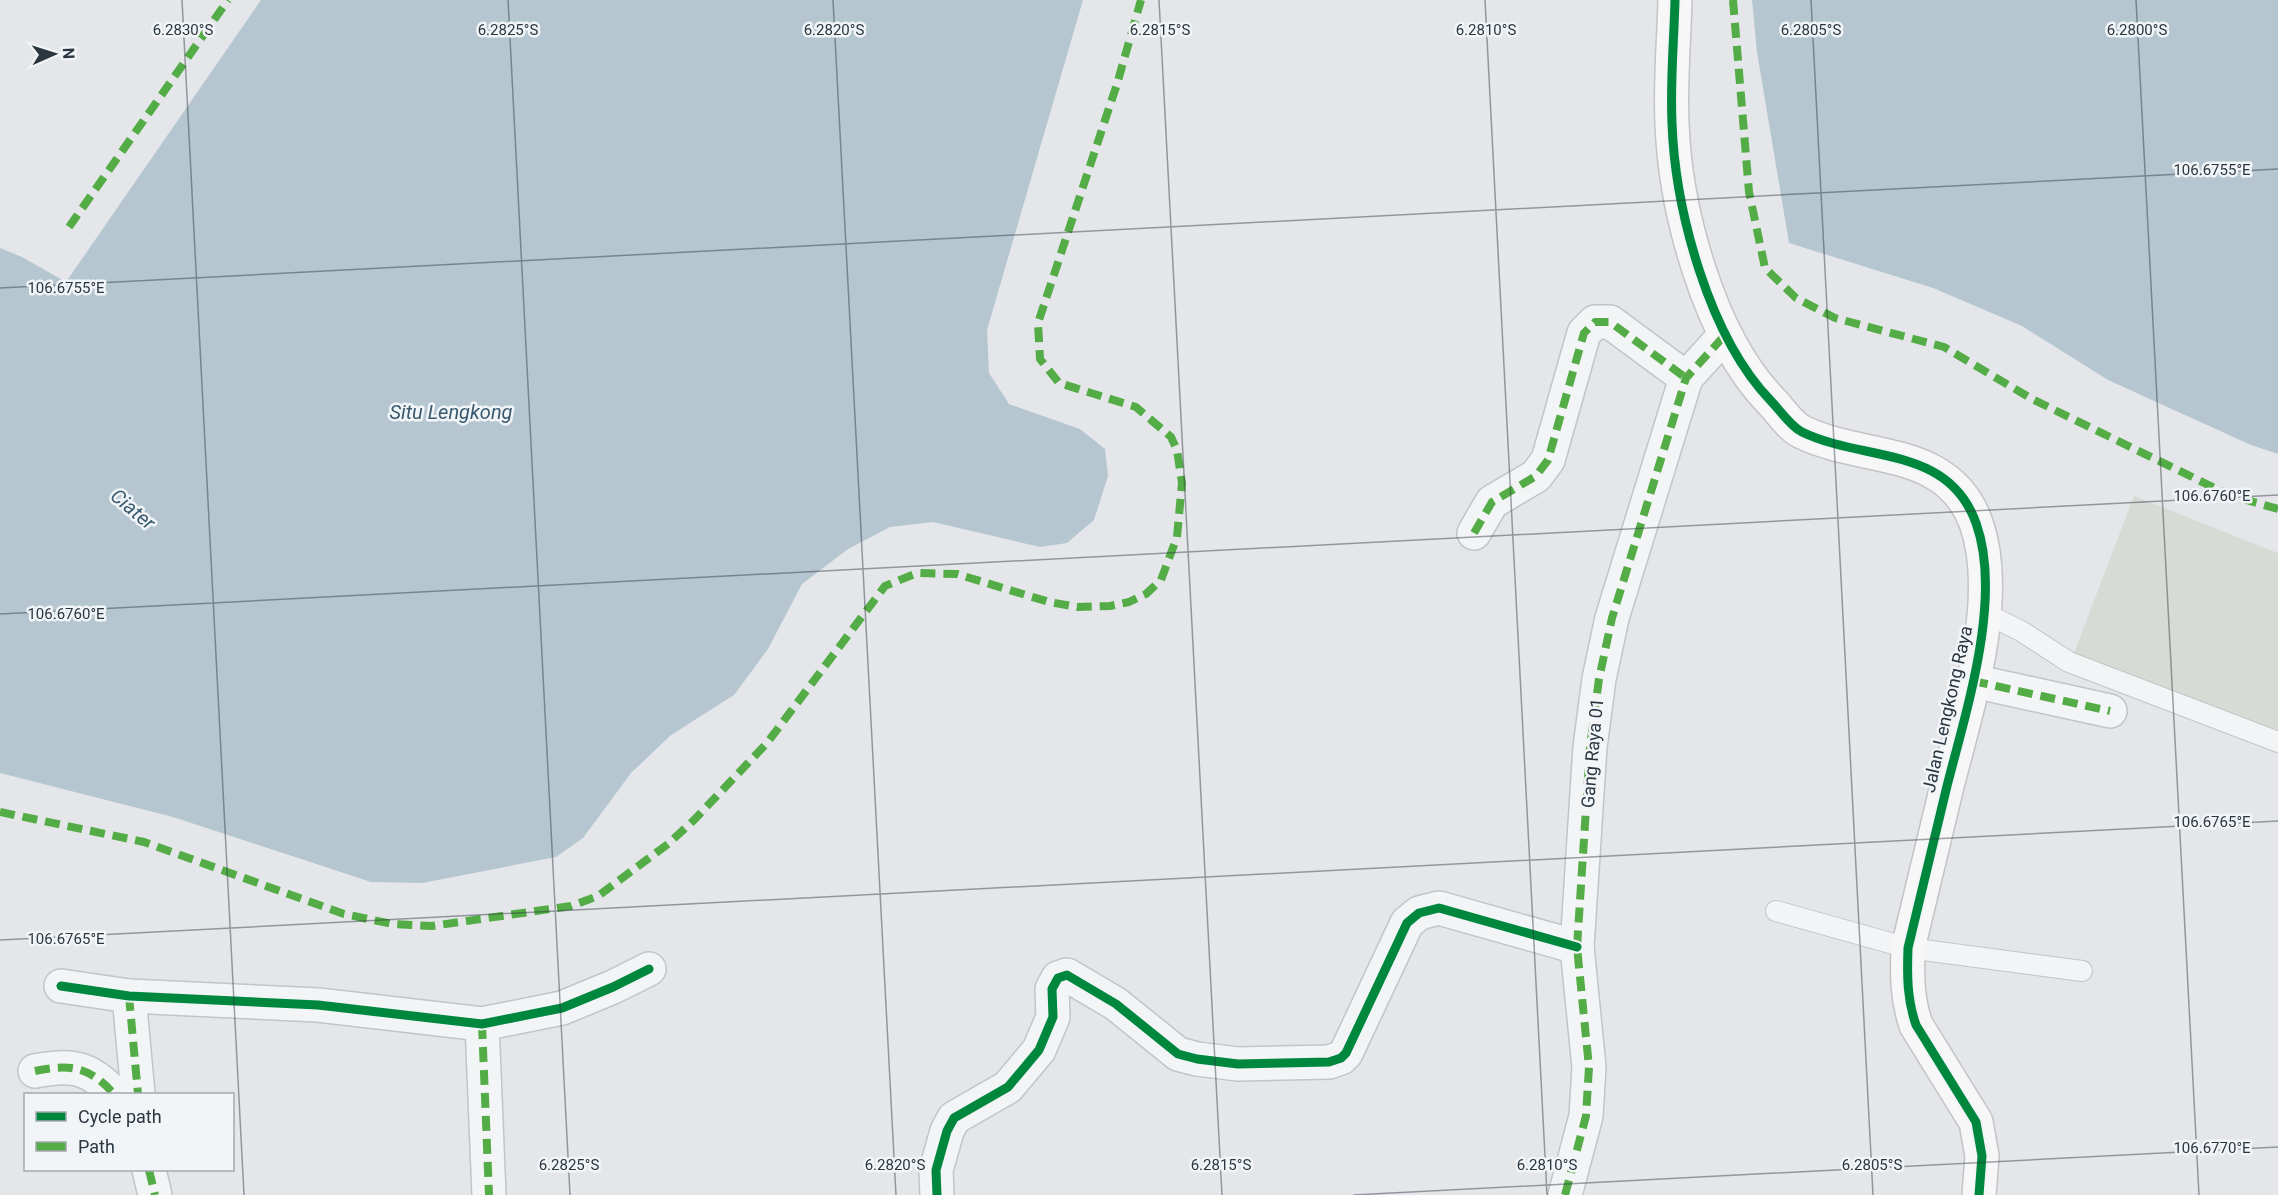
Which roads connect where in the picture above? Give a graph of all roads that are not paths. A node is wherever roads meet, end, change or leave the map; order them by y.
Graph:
1 (1675, 0) edge
2 (1725, 335) junction
3 (1686, 378) junction
4 (1474, 533) dead end
5 (1985, 613) junction
6 (1973, 681) junction
7 (2110, 711) dead end
8 (2278, 742) edge
9 (1776, 911) dead end
10 (1577, 947) junction
11 (1908, 948) junction
12 (649, 969) dead end
13 (2082, 971) dead end
14 (61, 986) dead end
15 (129, 996) junction
16 (482, 1024) junction
17 (35, 1071) dead end
18 (112, 1093) edge
19 (138, 1093) edge
20 (149, 1171) edge
21 (154, 1195) edge
22 (489, 1195) edge
23 (938, 1195) edge
24 (1565, 1195) edge
25 (1979, 1195) edge

1 - 2 street, Jalan Lengkong Raya
2 - 3 street, Gang Raya 01
2 - 5 street, Jalan Lengkong Raya
3 - 4 street
3 - 10 street, Gang Raya 01
5 - 6 street, Jalan Lengkong Raya
5 - 8 lane
6 - 7 street
6 - 11 street, Jalan Lengkong Raya
9 - 11 lane
10 - 23 street
10 - 24 street, Gang Raya 01
11 - 13 lane
11 - 25 street, Jalan Lengkong Raya
12 - 16 street
14 - 15 street
15 - 16 street
15 - 19 street
16 - 22 street
17 - 18 street
20 - 21 street

